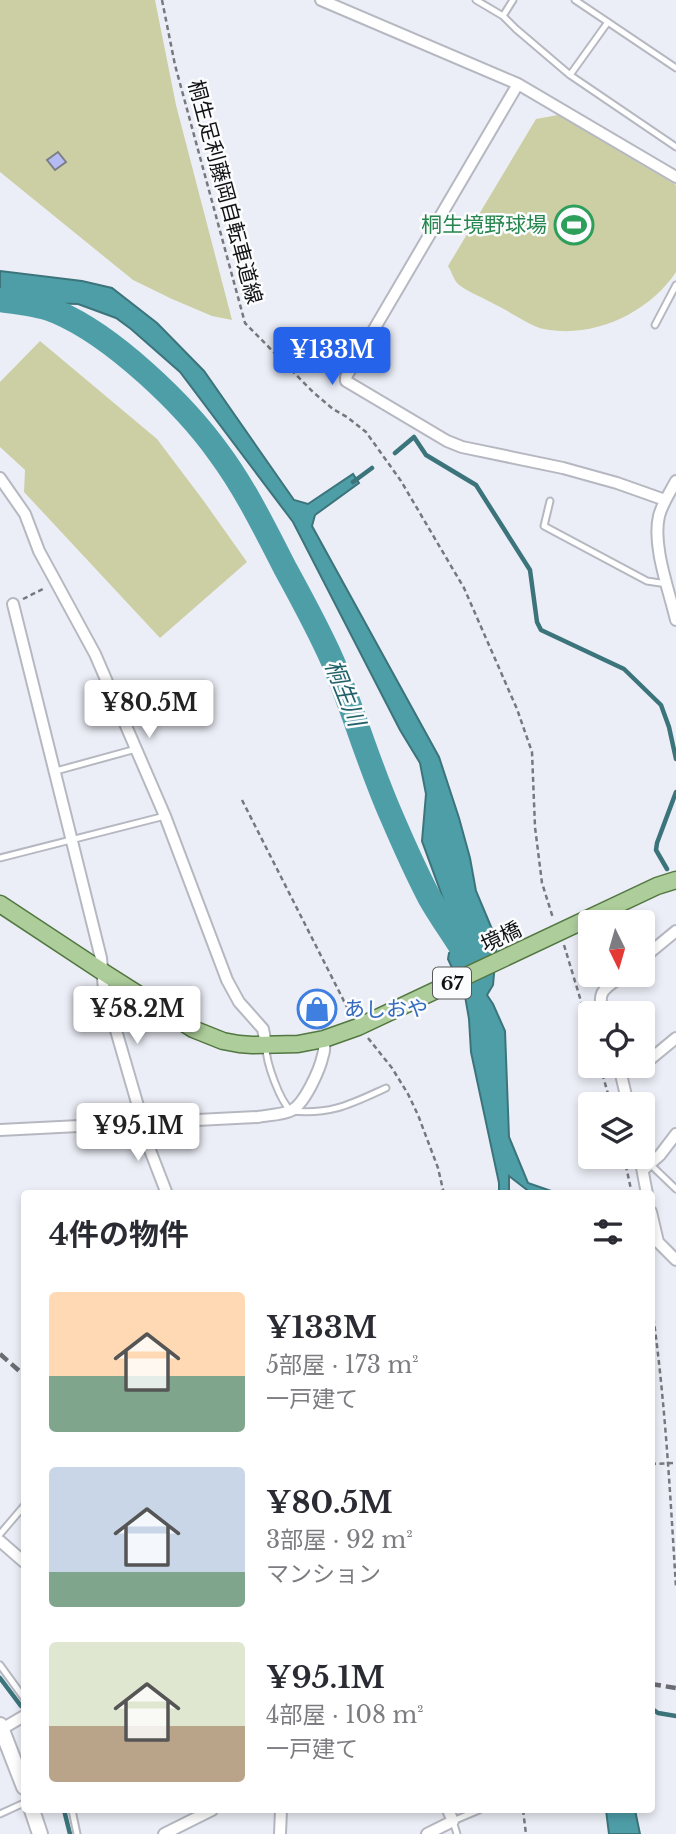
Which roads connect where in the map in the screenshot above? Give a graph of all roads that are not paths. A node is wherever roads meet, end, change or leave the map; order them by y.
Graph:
1 (321, 0) edge
2 (476, 0) edge
3 (513, 0) edge
4 (575, 0) edge
5 (503, 16) junction
6 (608, 22) junction
7 (676, 68) edge
8 (570, 75) junction
9 (518, 84) junction
10 (676, 147) edge
11 (676, 177) edge
12 (676, 285) edge
13 (655, 325) dead end
14 (0, 478) edge
15 (676, 481) edge
16 (665, 500) junction
17 (550, 501) dead end
18 (672, 584) edge
19 (13, 604) road end
20 (676, 620) edge
21 (136, 749) junction
22 (56, 771) junction
23 (164, 816) junction
24 (73, 839) junction
25 (0, 858) edge
26 (676, 880) edge
27 (0, 904) edge
28 (676, 931) edge
29 (655, 948) edge
30 (103, 972) junction
31 (608, 987) edge
32 (600, 1001) edge
33 (676, 1038) edge
34 (324, 1039) junction
35 (266, 1044) junction
36 (655, 1055) edge
37 (386, 1088) dead end
38 (291, 1111) junction
39 (141, 1122) junction
40 (0, 1130) edge
41 (676, 1134) edge
42 (655, 1158) edge
43 (647, 1169) edge
44 (650, 1169) edge
45 (676, 1189) edge
46 (166, 1190) edge
47 (648, 1190) edge
48 (655, 1229) edge
49 (676, 1260) edge
50 (21, 1510) edge
51 (0, 1534) edge
52 (0, 1541) edge
53 (21, 1559) edge
54 (0, 1665) edge
55 (21, 1694) edge
56 (21, 1717) edge
57 (1, 1727) edge
58 (21, 1779) edge
59 (21, 1804) edge
60 (33, 1813) edge
61 (73, 1813) edge
62 (206, 1813) edge
63 (281, 1813) edge
64 (449, 1813) edge
65 (472, 1813) edge
66 (0, 1814) edge
67 (453, 1821) junction
68 (40, 1834) edge
69 (77, 1834) edge
70 (164, 1834) edge
71 (281, 1834) edge
72 (427, 1834) edge
73 (457, 1834) edge

1 - 9 street
2 - 5 lane
3 - 5 lane
4 - 6 lane
5 - 8 lane
6 - 7 lane
6 - 8 lane
8 - 10 lane
9 - 11 street
9 - 16 street
12 - 13 lane
14 - 21 street
15 - 16 street
16 - 18 street
17 - 18 lane
18 - 20 street
19 - 22 street
21 - 22 lane
21 - 23 street
22 - 24 street
23 - 24 lane
23 - 35 street
24 - 25 lane
24 - 30 street
26 - 34 main road, 境橋 / 67
27 - 30 main road, 67
28 - 29 street
30 - 35 main road, 67
30 - 39 street
31 - 32 street
33 - 36 street
34 - 35 main road, 67
34 - 38 street
35 - 38 lane
37 - 38 lane
38 - 39 street
39 - 40 street
39 - 46 street
41 - 42 street
43 - 47 street
44 - 45 lane
48 - 49 street
50 - 51 lane
52 - 53 street
54 - 55 lane
56 - 57 street
57 - 58 main road
59 - 66 lane
60 - 68 main road
61 - 69 lane
62 - 70 street
63 - 71 street
64 - 67 street
65 - 67 lane
67 - 72 street
67 - 73 lane

